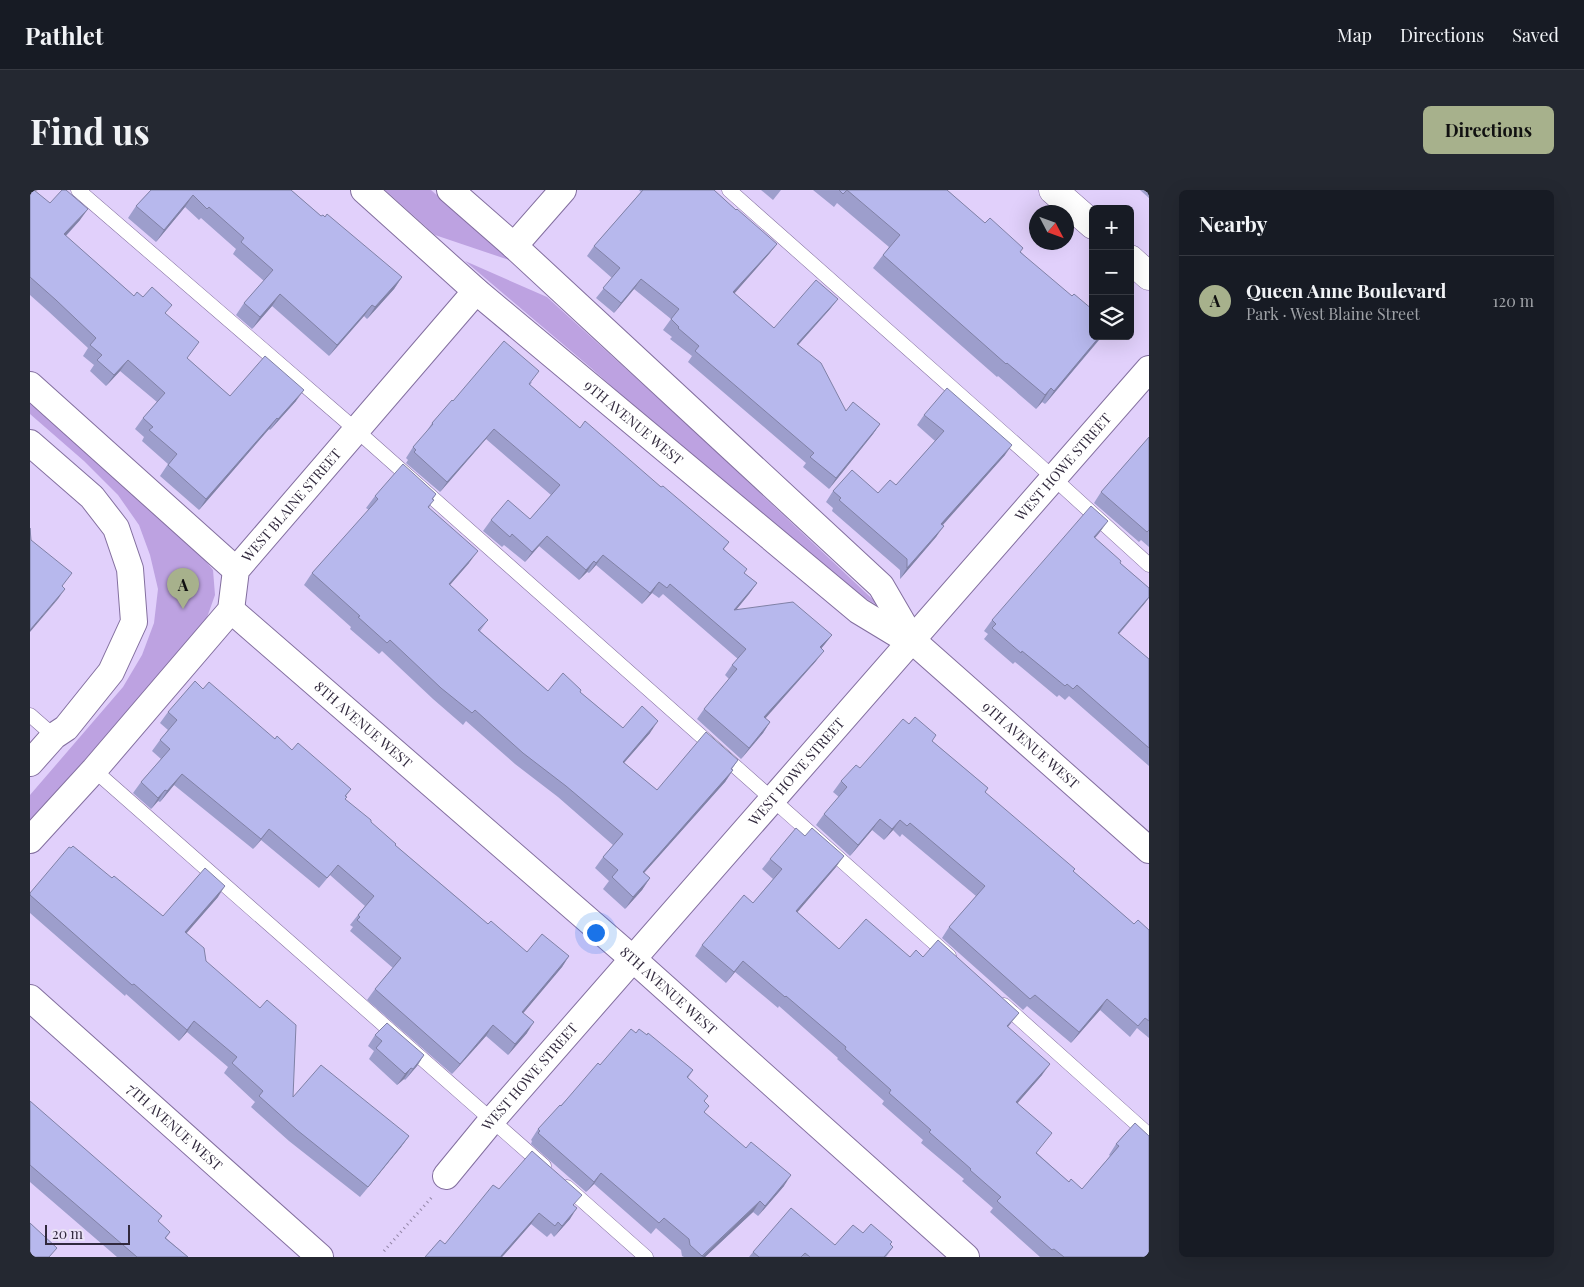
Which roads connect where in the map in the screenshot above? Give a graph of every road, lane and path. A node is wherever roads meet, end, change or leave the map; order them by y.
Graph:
1 (78, 190) edge
2 (364, 190) edge
3 (450, 190) edge
4 (563, 190) edge
5 (729, 190) edge
6 (1053, 190) edge
7 (1089, 222) edge
8 (514, 246) junction
9 (1134, 263) edge
10 (1149, 276) edge
11 (476, 291) junction
12 (1149, 369) edge
13 (30, 386) edge
14 (355, 429) junction
15 (30, 443) edge
16 (1053, 478) junction
17 (1149, 565) edge
18 (236, 570) junction
19 (231, 610) junction
20 (913, 640) junction
21 (30, 715) edge
22 (54, 736) junction
23 (30, 763) edge
24 (94, 770) junction
25 (774, 800) junction
26 (30, 840) edge
27 (1149, 850) edge
28 (633, 959) junction
29 (956, 962) edge
30 (993, 996) edge
31 (30, 998) edge
32 (492, 1120) junction
33 (1149, 1135) edge
34 (440, 1185) joint
35 (384, 1251) dead end
36 (320, 1257) edge
37 (646, 1257) edge
38 (966, 1257) edge

1 - 14 lane
2 - 11 street, 9TH AVENUE WEST
3 - 8 street, 9TH AVENUE WEST
4 - 8 street
5 - 16 lane
6 - 7 street
8 - 20 street, 9TH AVENUE WEST
9 - 10 street
11 - 14 street, WEST BLAINE STREET
11 - 20 street, 9TH AVENUE WEST
12 - 16 street, WEST HOWE STREET
13 - 18 street
14 - 18 street, WEST BLAINE STREET
14 - 25 lane
15 - 22 street
16 - 17 lane
16 - 20 street, WEST HOWE STREET
18 - 19 street, WEST BLAINE STREET
19 - 24 street
19 - 28 street, 8TH AVENUE WEST
20 - 25 street, WEST HOWE STREET
20 - 27 street, 9TH AVENUE WEST
21 - 22 lane
22 - 23 street
24 - 26 street
24 - 32 lane
25 - 28 street, WEST HOWE STREET
25 - 29 lane
28 - 32 street, WEST HOWE STREET
28 - 38 street, 8TH AVENUE WEST
30 - 33 lane
31 - 36 street, 7TH AVENUE WEST
32 - 34 street, WEST HOWE STREET
32 - 37 lane
34 - 35 path

